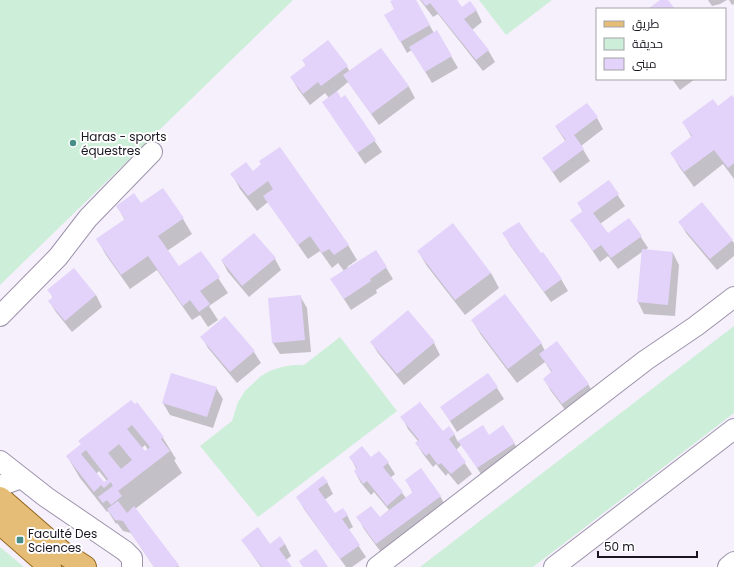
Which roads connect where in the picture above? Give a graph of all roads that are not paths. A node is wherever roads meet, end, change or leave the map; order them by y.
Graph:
1 (152, 152) dead end
2 (734, 296) edge
3 (0, 316) edge
4 (734, 430) edge
5 (0, 461) edge
6 (21, 478) junction
7 (0, 486) edge
8 (0, 498) edge
9 (0, 523) edge
10 (734, 562) edge
11 (50, 567) edge
12 (85, 567) edge
13 (132, 567) edge
14 (377, 567) edge
15 (554, 567) edge
16 (728, 567) edge

1 - 3 street
2 - 14 street
4 - 15 street
5 - 6 street
6 - 7 street
6 - 13 street
8 - 12 main road
9 - 11 main road
10 - 16 street

